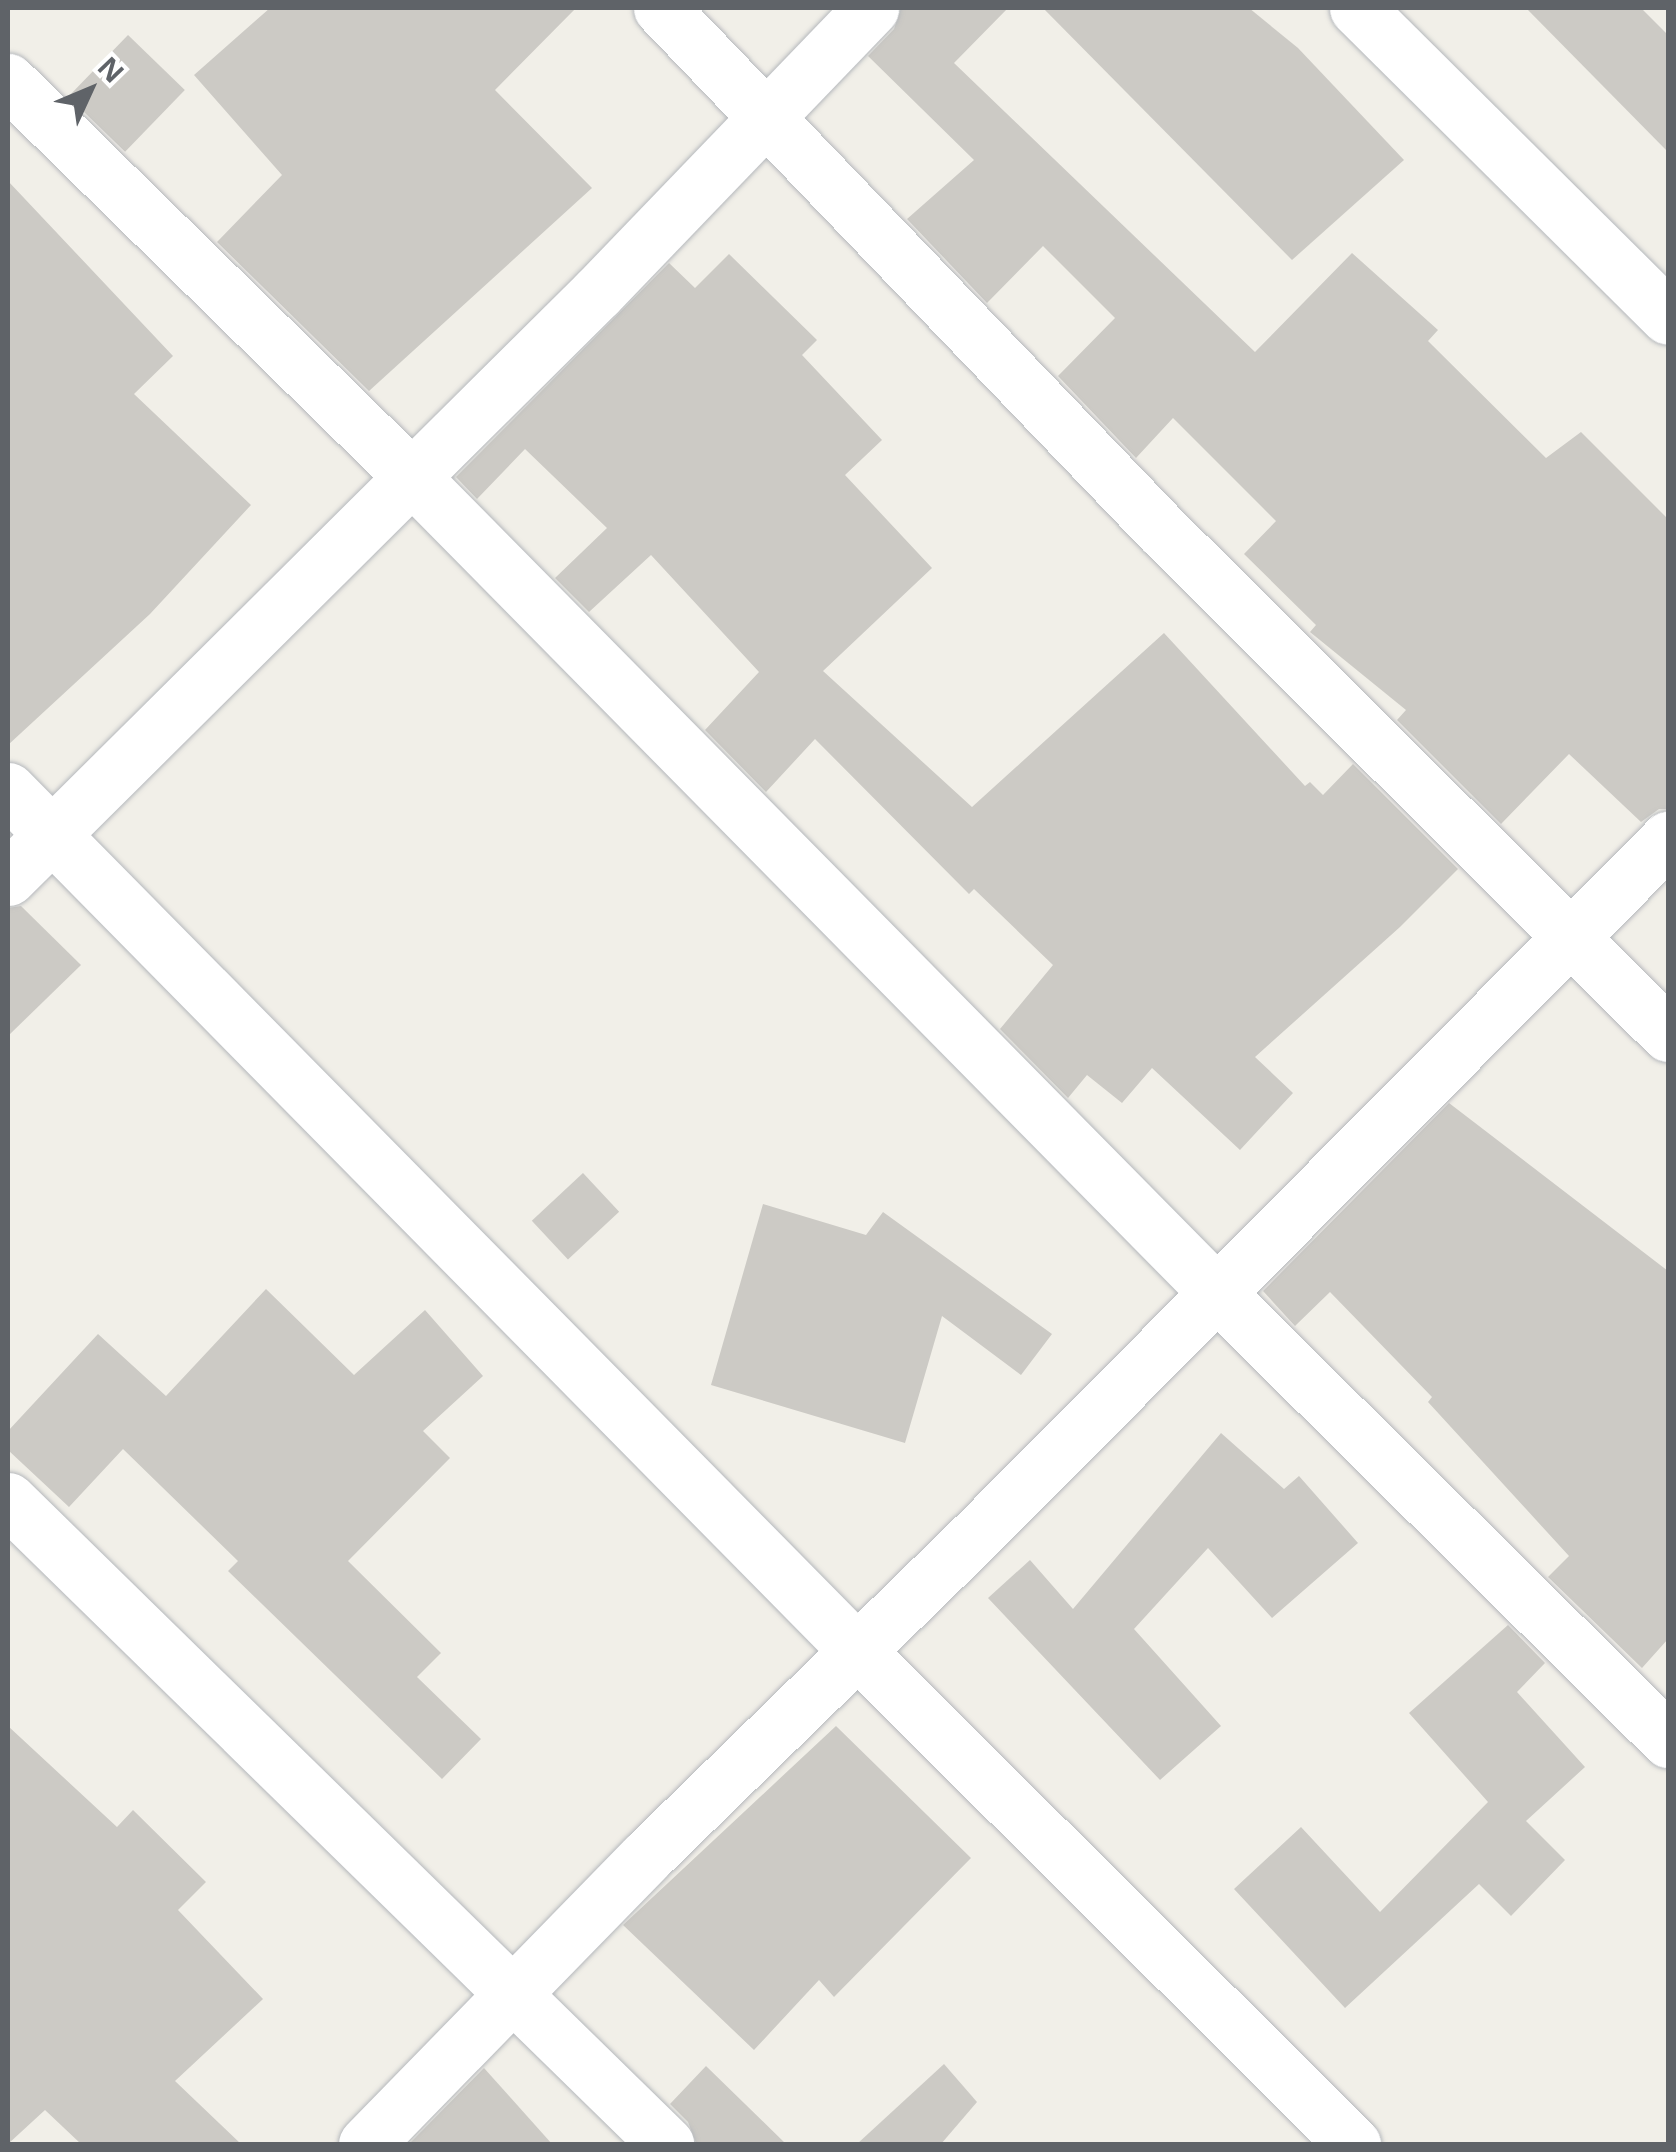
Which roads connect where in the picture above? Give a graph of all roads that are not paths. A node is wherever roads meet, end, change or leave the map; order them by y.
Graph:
1 (661, 8) edge
2 (871, 8) edge
3 (1357, 8) edge
4 (8, 81) edge
5 (770, 116) junction
6 (1668, 316) edge
7 (412, 477) junction
8 (8, 790) edge
9 (52, 834) junction
10 (1668, 839) edge
11 (8, 878) edge
12 (1571, 937) junction
13 (1668, 1034) edge
14 (1218, 1294) junction
15 (8, 1500) edge
16 (858, 1652) junction
17 (1668, 1740) edge
18 (513, 1992) junction
19 (366, 2144) edge
20 (666, 2144) edge
21 (1353, 2144) edge

1 - 5 street
2 - 5 street
3 - 6 street
4 - 7 street
5 - 7 street
5 - 12 street
7 - 9 street
7 - 14 street
8 - 9 street
9 - 11 street
9 - 16 street
10 - 12 street
12 - 13 street
12 - 14 street
14 - 16 street
14 - 17 street
15 - 18 street
16 - 18 street
16 - 21 street
18 - 19 street
18 - 20 street

